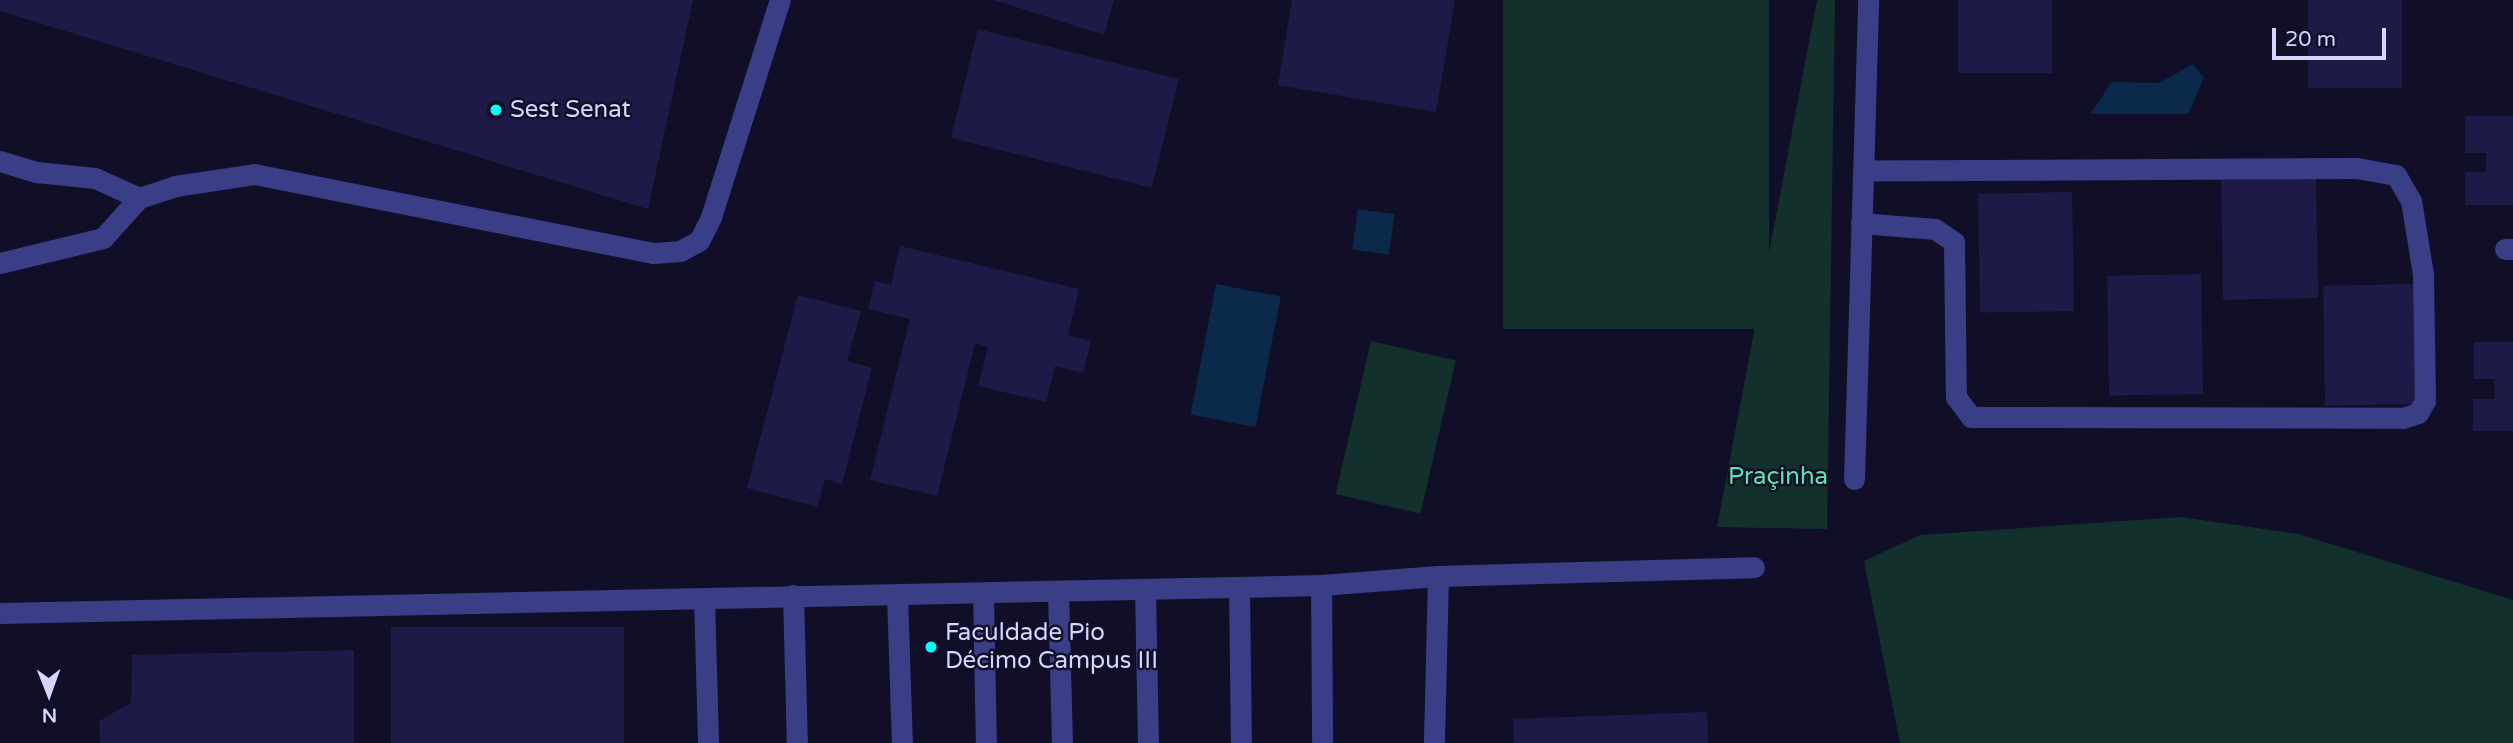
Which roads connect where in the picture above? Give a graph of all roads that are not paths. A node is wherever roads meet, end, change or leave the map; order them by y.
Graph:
1 (780, 0) edge
2 (1868, 0) edge
3 (0, 161) edge
4 (1863, 171) junction
5 (139, 198) junction
6 (1861, 223) junction
7 (0, 262) edge
8 (1854, 479) dead end
9 (1754, 567) dead end
10 (1438, 576) junction
11 (1321, 585) junction
12 (1239, 587) junction
13 (1145, 589) junction
14 (1058, 591) junction
15 (983, 593) junction
16 (793, 595) junction
17 (897, 595) junction
18 (704, 598) junction
19 (0, 613) edge
20 (708, 743) edge
21 (797, 743) edge
22 (902, 743) edge
23 (986, 743) edge
24 (1062, 743) edge
25 (1148, 743) edge
26 (1241, 743) edge
27 (1322, 743) edge
28 (1434, 743) edge

1 - 5 street
2 - 4 street
3 - 5 street
4 - 6 street
4 - 6 street
5 - 7 street
6 - 8 street
9 - 10 street
10 - 11 street
10 - 28 street
11 - 12 street
11 - 27 street
12 - 13 street
12 - 26 street
13 - 14 street
13 - 25 street
14 - 15 street
14 - 24 street
15 - 17 street
15 - 23 street
16 - 17 street
16 - 18 street
16 - 21 street
17 - 22 street
18 - 19 street
18 - 20 street

